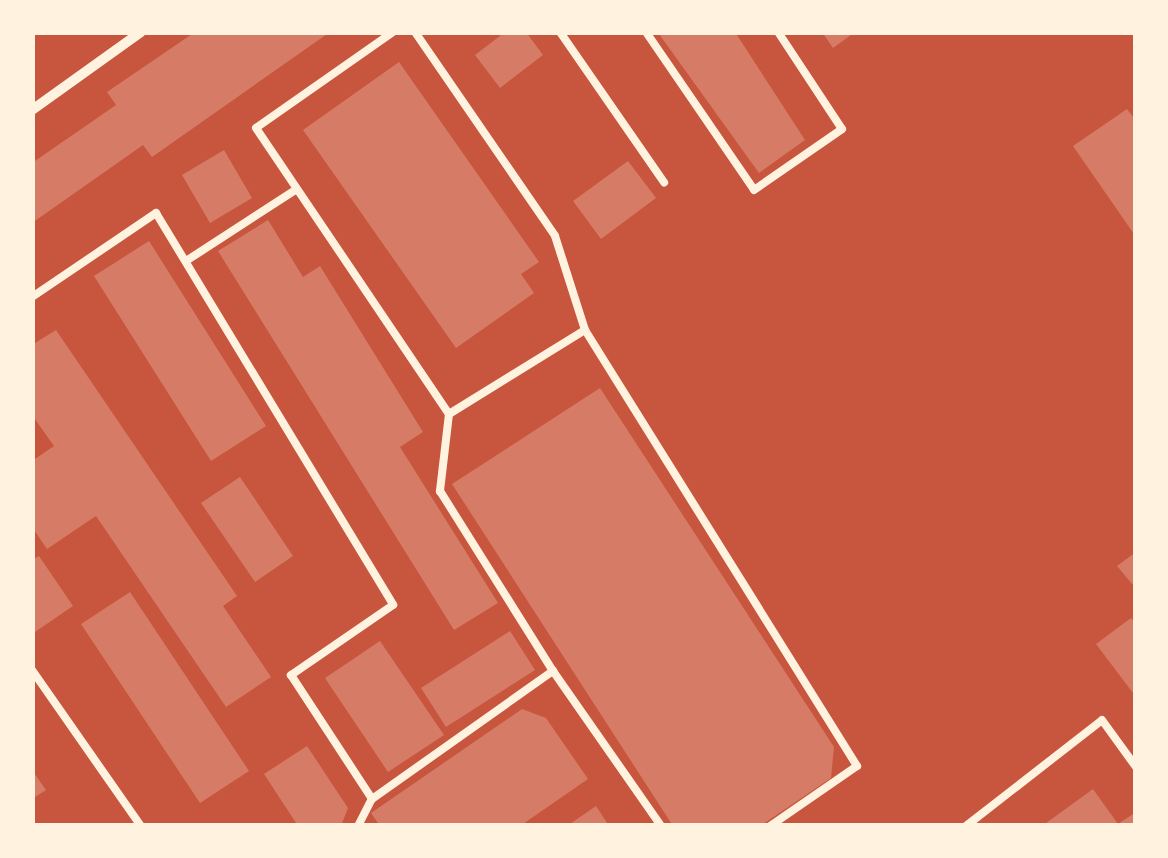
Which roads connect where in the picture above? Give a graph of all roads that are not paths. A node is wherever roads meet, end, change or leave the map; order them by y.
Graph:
1 (140, 32) edge
2 (393, 32) edge
3 (415, 32) edge
4 (560, 32) edge
5 (646, 32) edge
6 (778, 32) edge
7 (32, 110) edge
8 (664, 182) dead end
9 (297, 188) junction
10 (186, 261) junction
11 (32, 297) edge
12 (586, 330) junction
13 (449, 414) junction
14 (32, 670) edge
15 (553, 671) junction
16 (1136, 767) edge
17 (372, 799) junction
18 (141, 826) edge
19 (358, 826) edge
20 (661, 826) edge
21 (770, 826) edge
22 (966, 826) edge

1 - 7 street
2 - 9 lane
3 - 12 lane
4 - 8 lane
5 - 6 lane
9 - 10 lane
9 - 13 lane
10 - 11 lane
10 - 17 lane
12 - 13 lane
12 - 21 lane
13 - 15 lane
14 - 18 lane
15 - 17 lane
15 - 20 lane
16 - 22 lane
17 - 19 lane

